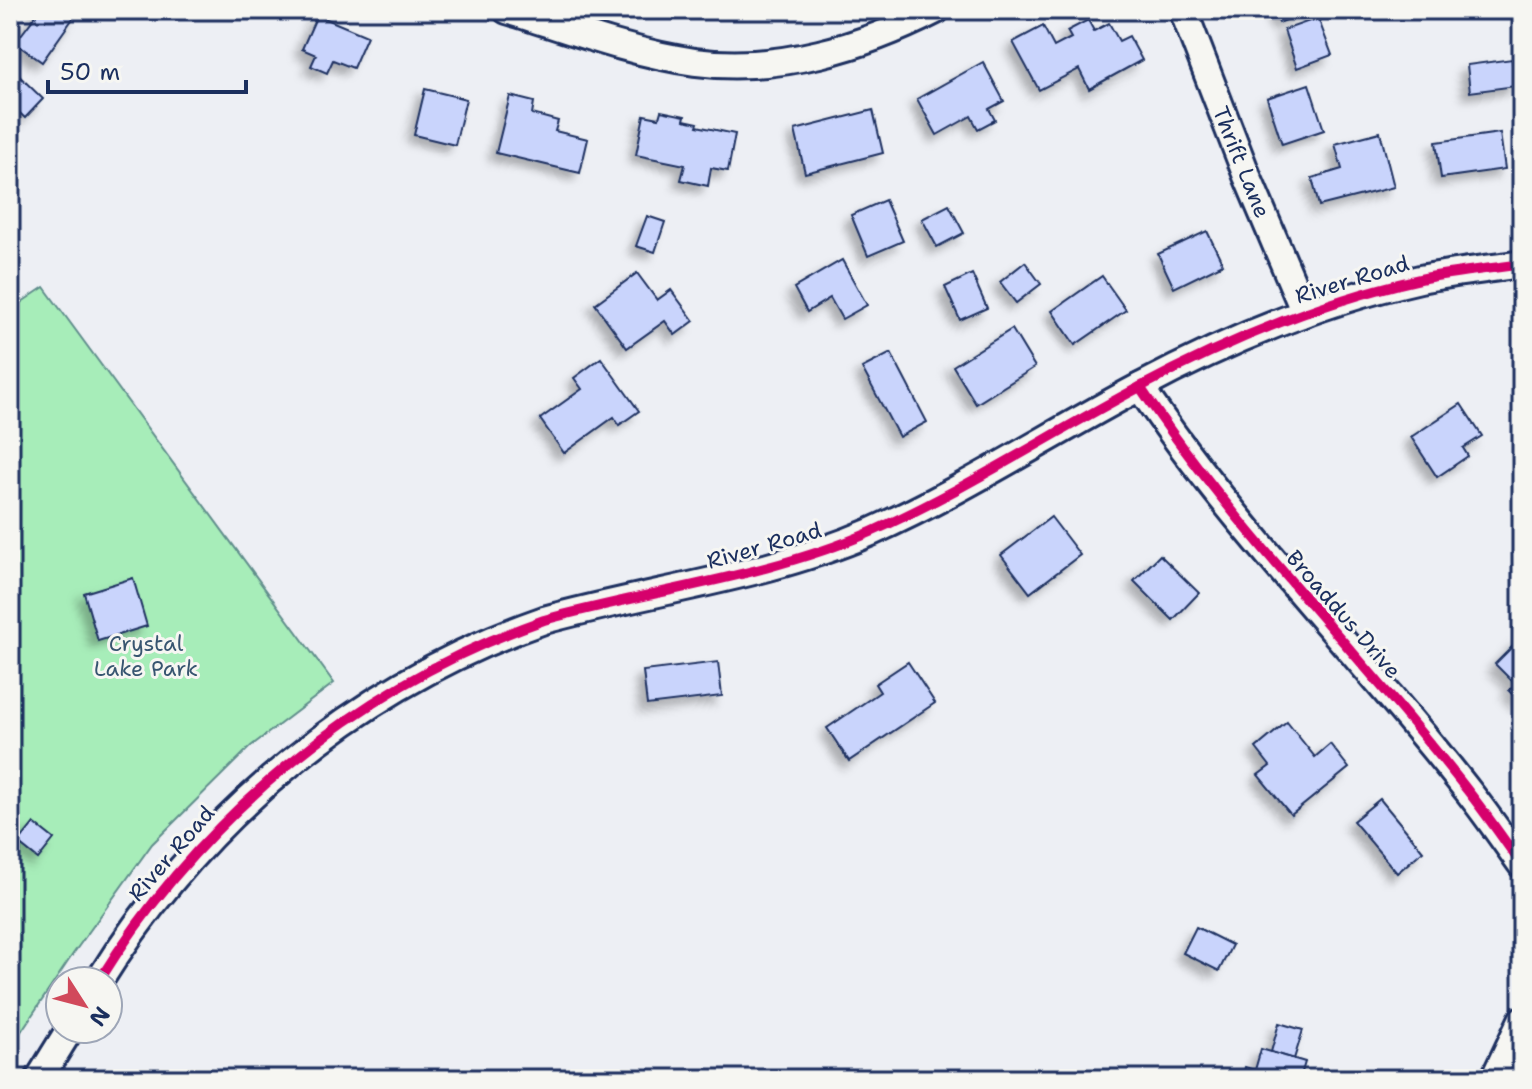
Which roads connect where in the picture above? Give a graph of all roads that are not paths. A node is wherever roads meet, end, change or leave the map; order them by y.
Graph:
1 (507, 10) edge
2 (936, 10) edge
3 (1183, 10) edge
4 (1522, 264) edge
5 (1305, 313) junction
6 (1140, 387) junction
7 (1522, 865) edge
8 (109, 965) edge
9 (1522, 1020) edge
10 (60, 1045) edge
11 (39, 1079) edge
12 (1494, 1079) edge

1 - 2 street
3 - 5 street, Thrift Lane
4 - 5 street, River Road
5 - 6 street, River Road
6 - 7 street, Broaddus Drive
6 - 8 street, River Road
9 - 12 street
10 - 11 street

